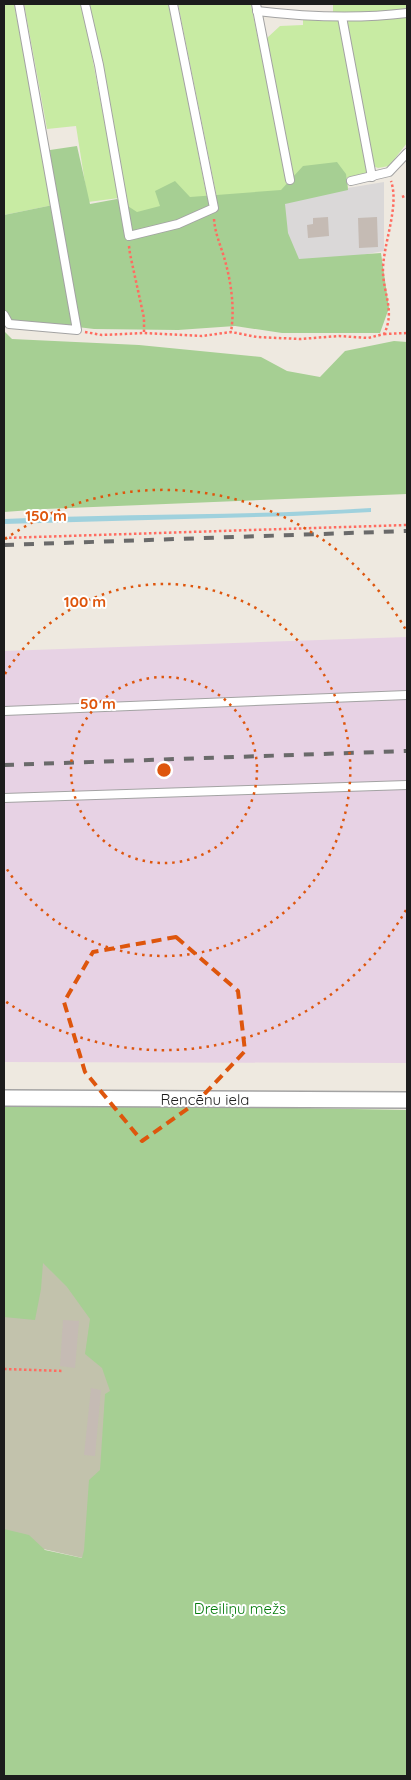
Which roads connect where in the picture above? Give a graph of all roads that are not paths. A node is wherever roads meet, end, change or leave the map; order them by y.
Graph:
1 (19, 4) edge
2 (85, 4) edge
3 (173, 4) edge
4 (256, 8) edge
5 (407, 13) edge
6 (342, 17) junction
7 (407, 153) edge
8 (372, 177) junction
9 (290, 180) dead end
10 (351, 181) dead end
11 (4, 315) edge
12 (407, 695) edge
13 (4, 711) edge
14 (407, 785) edge
15 (4, 798) edge
16 (4, 1098) edge
17 (407, 1100) edge

1 - 11 lane
2 - 3 lane
4 - 6 lane
4 - 9 lane
5 - 6 lane
6 - 8 lane
7 - 8 lane
8 - 10 lane
12 - 13 lane
14 - 15 lane
16 - 17 street, Rencēnu iela

